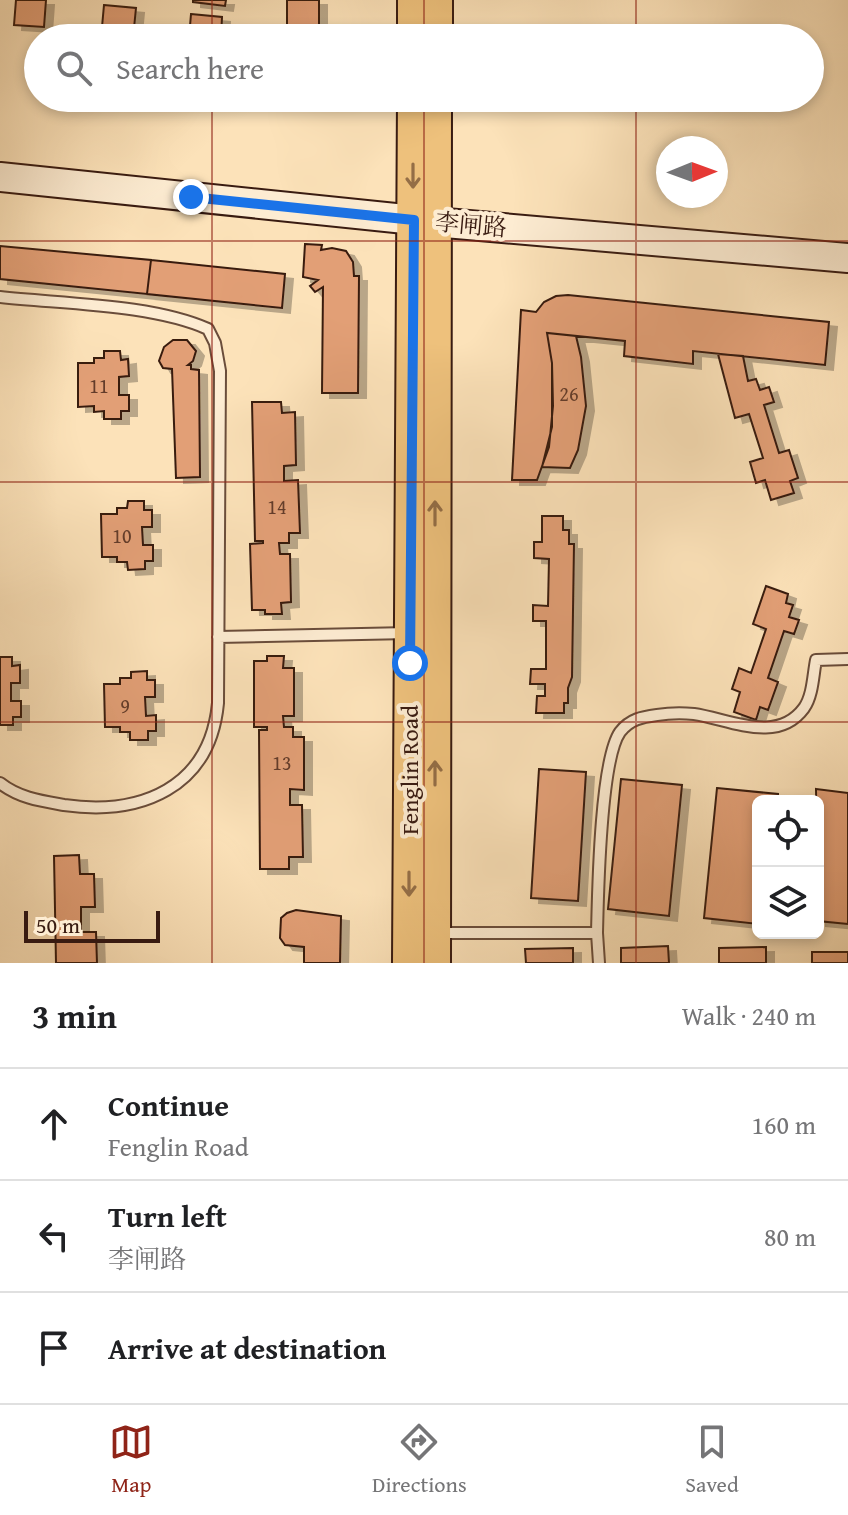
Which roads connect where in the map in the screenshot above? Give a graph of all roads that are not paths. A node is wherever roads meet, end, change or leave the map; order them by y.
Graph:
1 (413, 0) edge
2 (437, 0) edge
3 (413, 24) edge
4 (437, 24) edge
5 (414, 112) edge
6 (435, 112) edge
7 (0, 177) edge
8 (424, 221) junction
9 (848, 258) edge
10 (0, 297) edge
11 (411, 633) junction
12 (218, 637) junction
13 (848, 659) edge
14 (0, 783) edge
15 (597, 933) junction
16 (435, 948) edge
17 (408, 963) edge
18 (599, 963) edge

1 - 3 main road
2 - 4 main road
5 -> 8 main road, Fenglin Road
6 - 8 main road, Fenglin Road
7 - 8 street, 李闸路
8 - 9 street, 李闸路
8 - 11 main road, Fenglin Road
16 -> 8 main road, Fenglin Road
10 - 12 lane
11 - 12 lane
11 -> 17 main road, Fenglin Road
12 - 14 lane
13 - 15 lane
15 - 16 lane
15 - 18 lane

